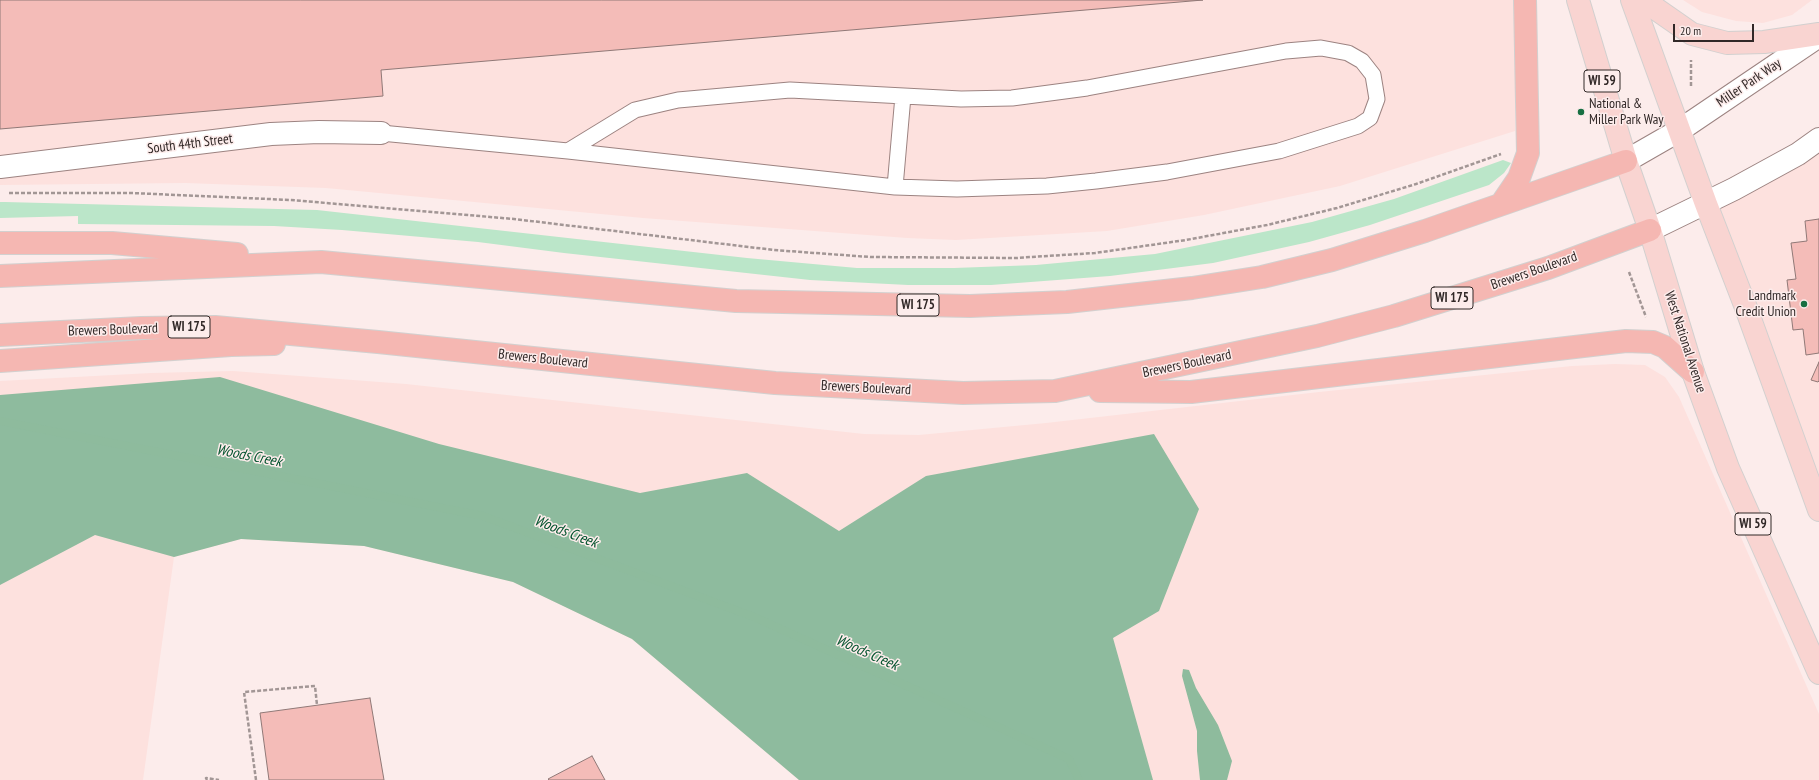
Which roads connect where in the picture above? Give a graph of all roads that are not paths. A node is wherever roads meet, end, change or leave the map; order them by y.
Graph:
1 (1525, 0) edge
2 (1578, 0) edge
3 (1632, 0) edge
4 (1648, 0) edge
5 (1819, 35) edge
6 (903, 96) junction
7 (1680, 130) junction
8 (381, 133) joint
9 (1819, 139) edge
10 (568, 151) junction
11 (1626, 161) junction
12 (0, 166) edge
13 (895, 187) junction
14 (1502, 203) junction
15 (1706, 204) junction
16 (1650, 230) junction
17 (0, 243) edge
18 (321, 262) junction
19 (0, 276) edge
20 (0, 335) edge
21 (378, 342) junction
22 (0, 361) edge
23 (1693, 372) junction
24 (1055, 391) junction
25 (1819, 510) edge
26 (1817, 666) edge

1 - 14 highway
2 - 11 main road, West National Avenue / WI 59
3 - 7 main road
4 - 5 main road
5 - 7 main road, Miller Park Way
6 - 10 lane
6 - 13 lane
6 - 13 lane
7 - 11 main road, WI 175
7 - 15 main road
8 - 10 lane
8 - 12 main road, South 44th Street
9 - 15 main road
10 - 13 lane
11 - 14 highway, WI 175
11 - 16 main road, West National Avenue / WI 59
14 - 18 highway, WI 175
15 - 16 main road, Brewers Boulevard / WI 175
15 - 25 main road
16 - 23 main road, West National Avenue / WI 59
16 - 24 highway, Brewers Boulevard / WI 175
17 - 18 highway
18 - 19 highway, WI 175
20 - 21 highway, Brewers Boulevard / WI 175
21 - 22 highway
21 - 24 highway, Brewers Boulevard / WI 175
23 - 24 highway
23 - 26 main road, West National Avenue / WI 59

